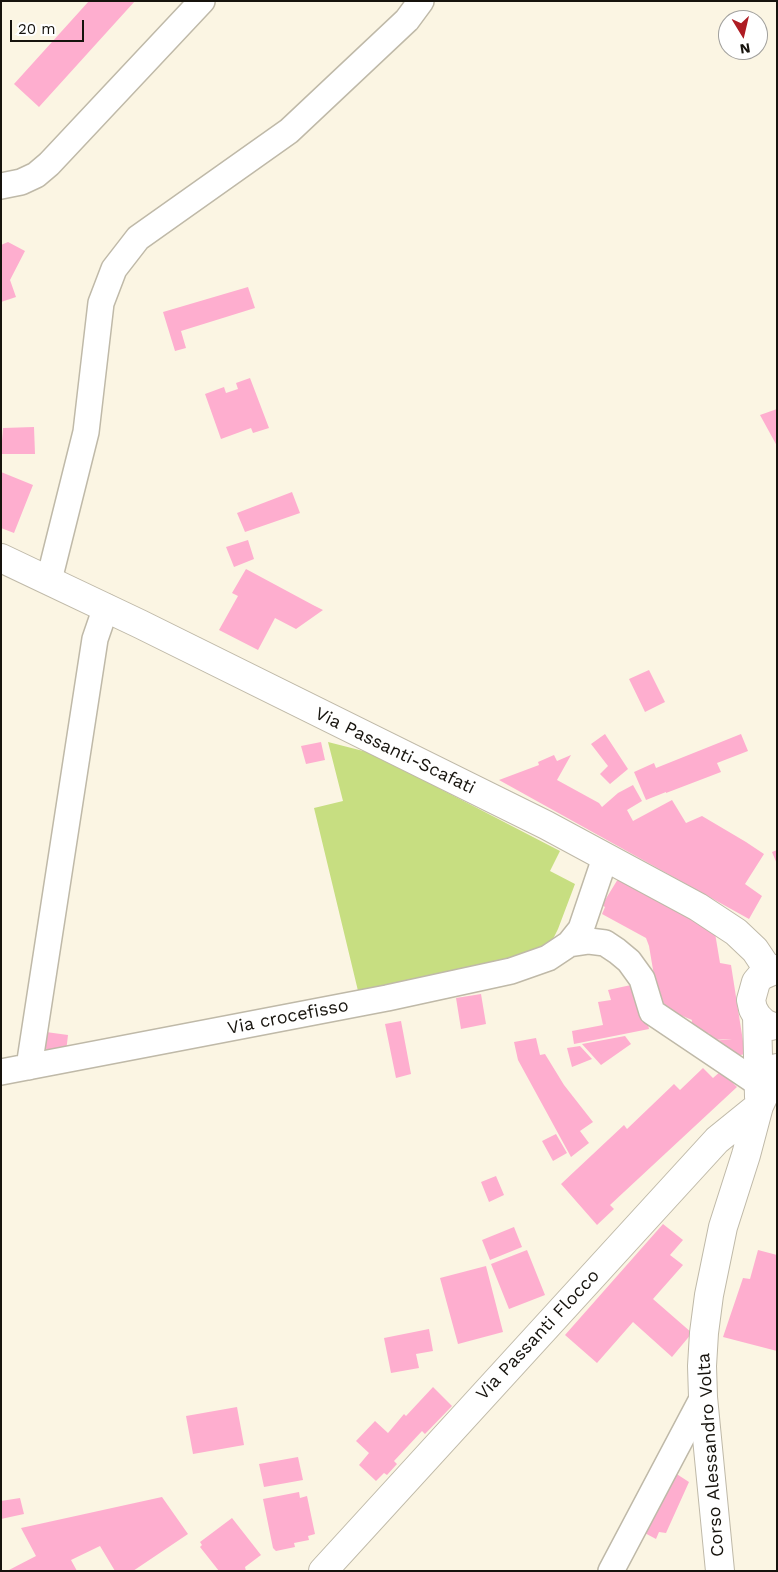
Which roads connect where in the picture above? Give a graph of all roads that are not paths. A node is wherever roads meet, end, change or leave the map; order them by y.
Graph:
1 (202, 1) edge
2 (421, 1) edge
3 (1, 186) edge
4 (1, 558) edge
5 (50, 580) junction
6 (106, 608) junction
7 (605, 858) junction
8 (569, 944) junction
9 (773, 970) edge
10 (767, 1022) edge
11 (30, 1067) junction
12 (1, 1072) edge
13 (765, 1086) edge
14 (703, 1398) junction
15 (323, 1571) edge
16 (611, 1571) edge
17 (720, 1571) edge

1 - 3 street
2 - 5 street
4 - 5 main road, Via Passanti-Scafati
5 - 6 main road, Via Passanti-Scafati
6 - 7 main road, Via Passanti-Scafati
6 - 11 street
7 - 8 street, Via crocefisso
7 - 9 main road, Via Passanti-Scafati
8 - 11 street, Via crocefisso
8 - 13 street, Via crocefisso
9 - 10 main road, Corso Alessandro Volta
10 - 13 main road, Corso Alessandro Volta
11 - 12 street, Via crocefisso
13 - 14 main road, Corso Alessandro Volta
13 - 15 main road, Via Passanti Flocco
14 - 16 street
14 - 17 main road, Corso Alessandro Volta

